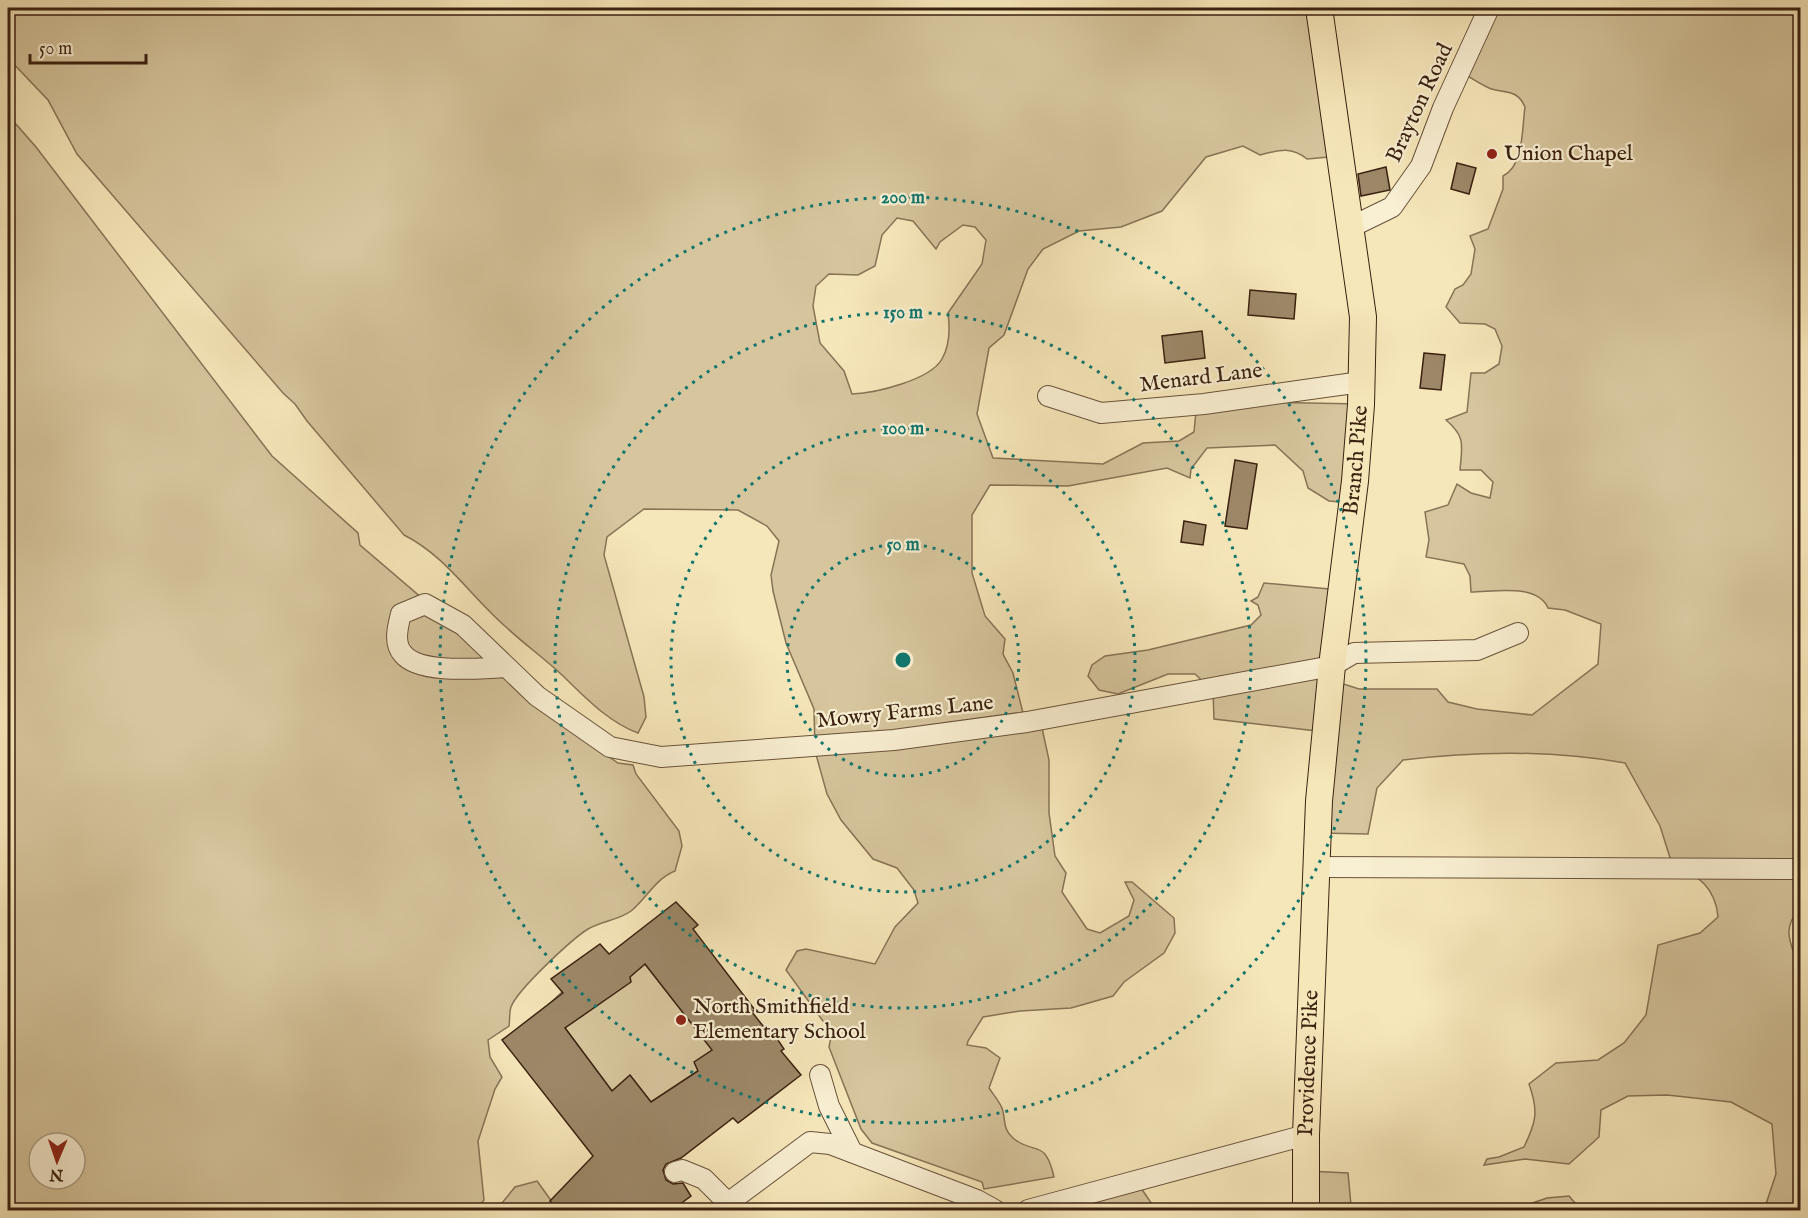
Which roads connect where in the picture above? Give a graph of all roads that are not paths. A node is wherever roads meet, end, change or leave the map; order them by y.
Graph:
1 (1319, 8) edge
2 (1489, 8) edge
3 (1351, 227) junction
4 (1361, 382) junction
5 (1048, 396) dead end
6 (1518, 633) dead end
7 (1332, 666) junction
8 (507, 667) junction
9 (1317, 867) junction
10 (1800, 868) edge
11 (1314, 914) joint
12 (820, 1075) dead end
13 (1306, 1134) junction
14 (852, 1152) junction
15 (675, 1172) dead end
16 (724, 1207) edge
17 (995, 1210) edge
18 (1028, 1210) edge
19 (1306, 1210) edge

1 - 3 main road, Branch Pike
2 - 3 street, Brayton Road
3 - 4 main road, Branch Pike
4 - 5 street, Menard Lane
4 - 7 main road, Branch Pike
6 - 7 street, Mowry Farms Lane
7 - 8 street, Mowry Farms Lane
7 - 9 main road, Branch Pike
8 - 8 street, Mowry Farms Lane
9 - 10 street
9 - 11 main road, Branch Pike
11 - 13 main road, Providence Pike
12 - 14 street
13 - 18 street
13 - 19 main road, Providence Pike
14 - 16 street
14 - 17 street
15 - 16 street

